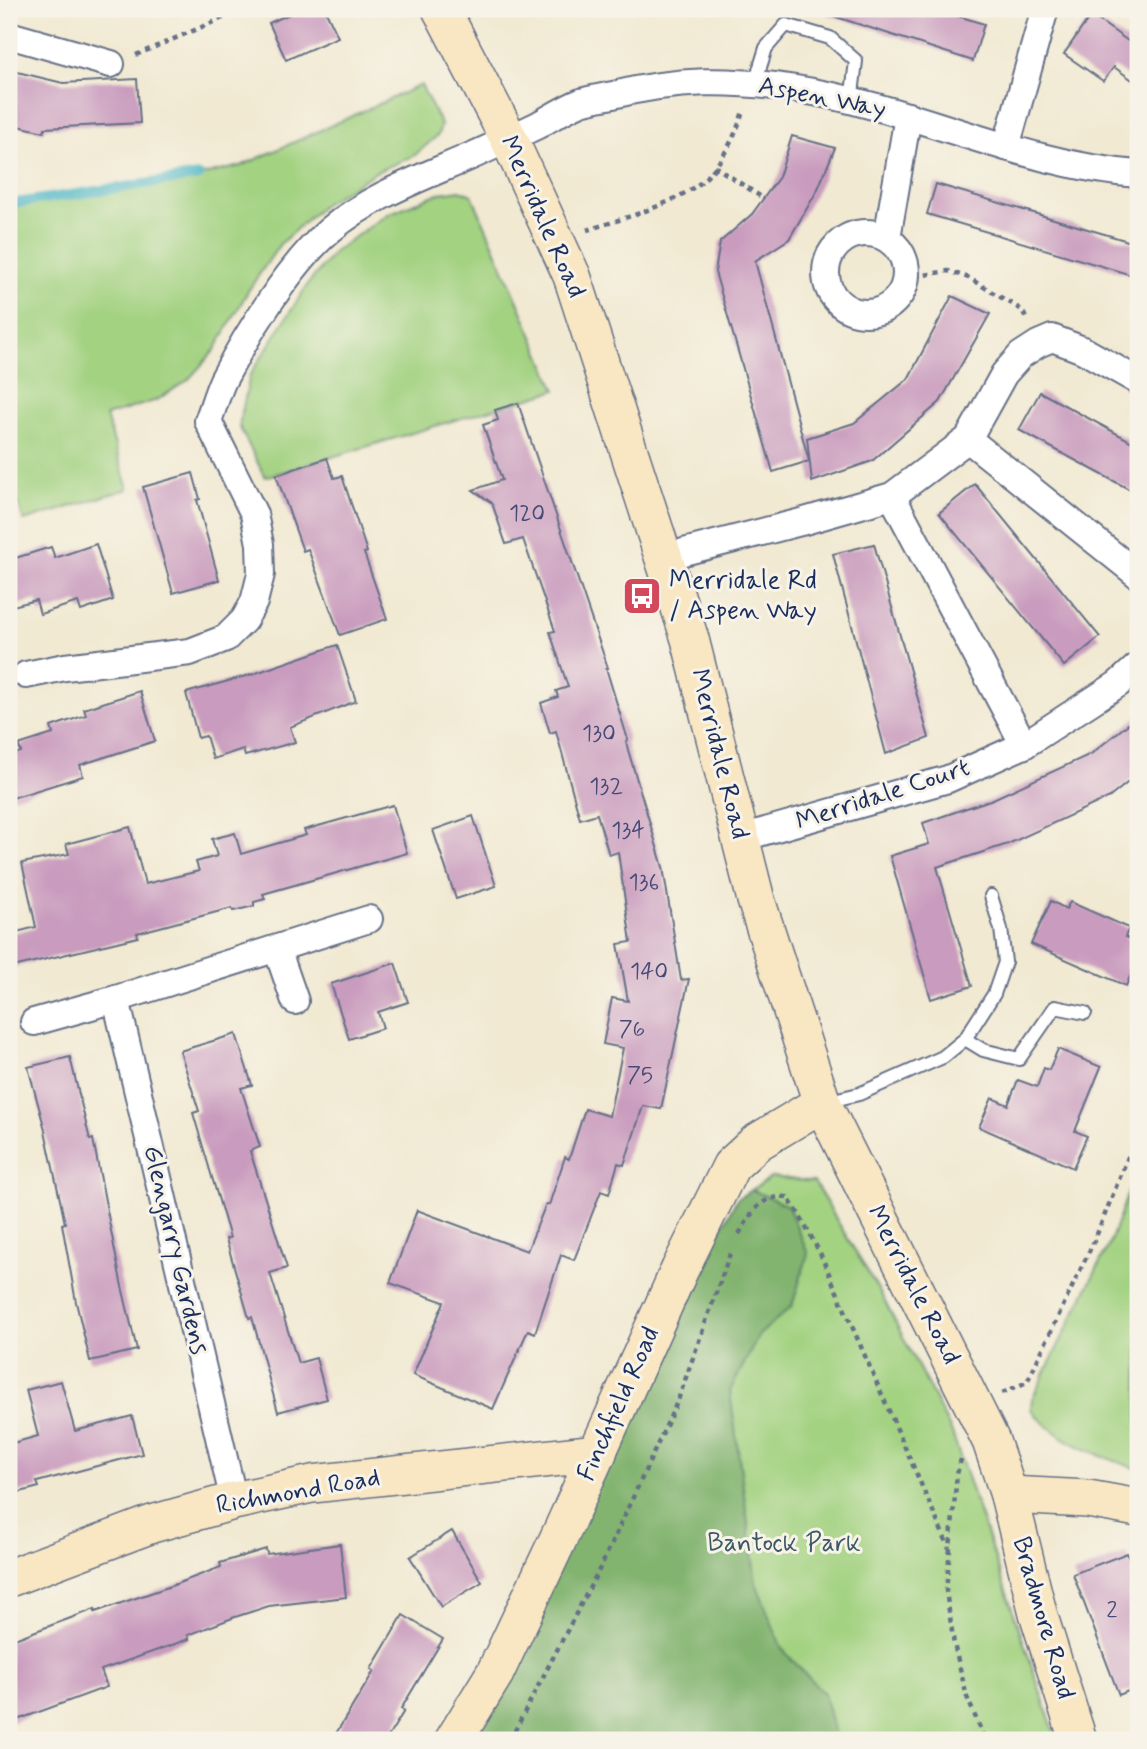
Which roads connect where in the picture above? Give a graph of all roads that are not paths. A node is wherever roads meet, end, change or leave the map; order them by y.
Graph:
1 (441, 9) edge
2 (1045, 9) edge
3 (9, 34) edge
4 (111, 64) road end
5 (755, 83) junction
6 (851, 102) junction
7 (908, 116) junction
8 (509, 139) junction
9 (1006, 147) junction
10 (1138, 174) edge
11 (887, 238) junction
12 (1138, 381) edge
13 (968, 439) junction
14 (892, 496) junction
15 (664, 557) junction
16 (1138, 575) edge
17 (1138, 666) edge
18 (26, 676) dead end
19 (1024, 745) junction
20 (741, 838) junction
21 (991, 896) dead end
22 (369, 919) dead end
23 (277, 950) junction
24 (116, 999) junction
25 (295, 1001) dead end
26 (1085, 1013) dead end
27 (34, 1022) dead end
28 (965, 1039) junction
29 (822, 1103) junction
30 (598, 1452) junction
31 (1009, 1494) junction
32 (234, 1501) junction
33 (1138, 1508) edge
34 (9, 1578) edge
35 (454, 1740) edge
36 (1078, 1740) edge

1 - 8 street, Merridale Road
2 - 9 street
3 - 4 street
5 - 6 street, Aspen Way
5 - 6 lane
5 - 8 street, Aspen Way
6 - 7 street, Aspen Way
7 - 9 street, Aspen Way
7 - 11 street
8 - 15 street, Merridale Road
8 - 18 street, Aspen Way
9 - 10 street, Aspen Way
11 - 11 street
12 - 13 street
13 - 14 street
13 - 16 street
14 - 15 street
14 - 19 street
15 - 20 street, Merridale Road
17 - 19 street, Merridale Court
19 - 20 street, Merridale Court
20 - 29 street, Merridale Road
21 - 28 lane
22 - 23 street
23 - 24 street
23 - 25 street
24 - 27 street
24 - 32 street, Glengarry Gardens
26 - 28 lane
28 - 29 lane
29 - 30 street, Finchfield Road
29 - 31 street, Merridale Road
30 - 32 street, Richmond Road
30 - 35 street, Finchfield Road
31 - 33 street
31 - 36 street, Bradmore Road
32 - 34 street, Richmond Road

